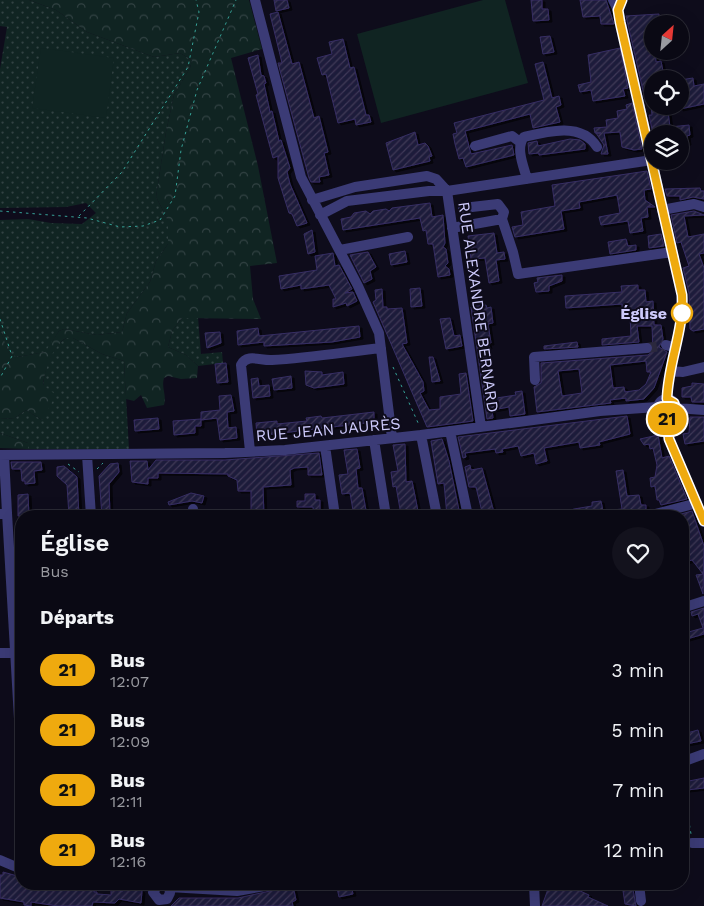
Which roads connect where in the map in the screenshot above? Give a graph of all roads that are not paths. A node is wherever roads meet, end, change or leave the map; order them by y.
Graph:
1 (255, 0) edge
2 (618, 3) edge
3 (644, 125) edge
4 (520, 142) junction
5 (475, 146) dead end
6 (596, 147) dead end
7 (644, 161) edge
8 (654, 170) edge
9 (526, 179) junction
10 (447, 191) junction
11 (312, 200) junction
12 (704, 207) edge
13 (463, 208) dead end
14 (662, 210) junction
15 (320, 215) junction
16 (502, 219) junction
17 (452, 228) junction
18 (408, 238) dead end
19 (340, 250) junction
20 (672, 252) junction
21 (381, 348) junction
22 (647, 348) tunnel mouth
23 (704, 367) edge
24 (670, 371) junction
25 (535, 380) dead end
26 (667, 399) junction
27 (658, 407) junction
28 (676, 408) junction
29 (704, 410) edge
30 (667, 418) junction
31 (481, 427) junction
32 (450, 431) junction
33 (421, 435) junction
34 (392, 438) junction
35 (374, 440) junction
36 (325, 446) junction
37 (250, 451) junction
38 (2, 455) edge
39 (87, 455) junction
40 (696, 503) junction
41 (90, 510) edge
42 (334, 510) edge
43 (385, 510) edge
44 (436, 510) edge
45 (467, 510) edge
46 (670, 510) edge
47 (4, 514) edge
48 (704, 522) edge
49 (704, 601) edge
50 (689, 606) edge
51 (15, 616) edge
52 (0, 653) edge
53 (15, 653) edge
54 (704, 754) edge
55 (689, 759) edge
56 (704, 843) edge
57 (689, 847) edge
58 (0, 860) edge
59 (15, 866) edge
60 (181, 890) edge
61 (214, 890) edge
62 (243, 890) edge
63 (534, 890) edge
64 (640, 890) edge
65 (162, 892) edge
66 (641, 901) dead end
67 (535, 906) edge

1 - 11 street
2 - 3 street
4 - 5 street
4 - 6 street
4 - 9 street
7 - 9 street
8 - 14 street
9 - 10 street
10 - 11 street
10 - 15 street
10 - 17 street, RUE ALEXANDRE BERNARD
11 - 15 street
12 - 14 street
13 - 16 street
14 - 20 street
15 - 19 street
16 - 17 street
16 - 20 street
17 - 31 street, RUE ALEXANDRE BERNARD
18 - 19 street
19 - 21 street
20 - 24 street
21 - 34 street
21 - 37 street
22 - 25 street
23 - 24 street
24 - 26 street
26 - 27 street
26 - 28 street
27 - 30 street
27 - 31 street, RUE JEAN JAURÈS
28 - 29 street
28 - 30 street
30 - 40 street
31 - 32 street, RUE JEAN JAURÈS
32 - 33 street, RUE JEAN JAURÈS
32 - 45 street
33 - 34 street, RUE JEAN JAURÈS
33 - 44 street
34 - 35 street, RUE JEAN JAURÈS
35 - 36 street, RUE JEAN JAURÈS
35 - 43 street
36 - 37 street, RUE JEAN JAURÈS
36 - 42 street
37 - 39 street, RUE JEAN JAURÈS
38 - 39 street, RUE JEAN JAURÈS
38 - 47 street
39 - 41 street
40 - 46 street
40 - 48 street
47 - 51 street
49 - 50 street
52 - 53 street
54 - 55 street
56 - 57 street
58 - 59 street
60 - 65 street
61 - 62 street
63 - 67 street
64 - 66 street

